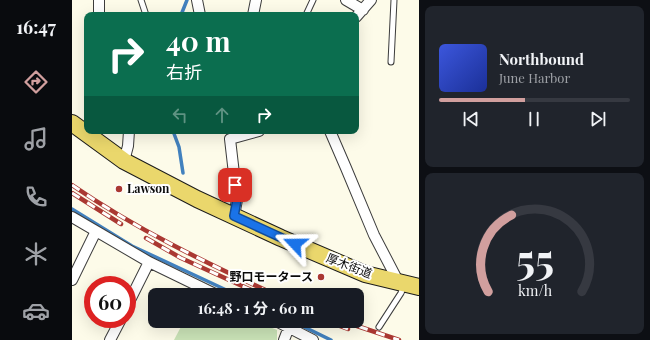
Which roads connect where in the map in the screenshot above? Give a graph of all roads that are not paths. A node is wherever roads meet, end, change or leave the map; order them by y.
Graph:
1 (99, 0) edge
2 (141, 0) edge
3 (197, 0) edge
4 (256, 0) edge
5 (313, 0) edge
6 (346, 0) edge
7 (371, 0) edge
8 (394, 0) edge
9 (363, 10) junction
10 (99, 12) edge
11 (145, 12) edge
12 (199, 12) edge
13 (254, 12) edge
14 (307, 12) edge
15 (359, 14) edge
16 (391, 62) dead end
17 (72, 123) edge
18 (84, 132) edge
19 (87, 134) edge
20 (129, 134) edge
21 (248, 134) edge
22 (331, 134) edge
23 (124, 161) junction
24 (234, 216) junction
25 (72, 217) edge
26 (96, 231) junction
27 (149, 262) junction
28 (72, 280) edge
29 (407, 285) edge
30 (136, 288) edge
31 (203, 288) edge
32 (379, 327) dead end
33 (116, 328) edge
34 (288, 328) edge
35 (292, 328) edge
36 (110, 340) edge
37 (284, 340) edge
38 (313, 340) edge

1 - 10 street
2 - 11 lane
3 - 12 street
4 - 13 street
5 - 14 lane
6 - 9 street
7 - 9 street
8 - 16 lane
9 - 15 street
17 - 18 main road, 厚木街道
19 - 23 main road, 厚木街道
20 - 23 street
21 - 24 street
22 - 29 street
23 - 24 main road, 厚木街道
24 - 29 main road, 厚木街道
25 - 26 street
26 - 27 street
26 - 28 street
27 - 30 street
27 - 31 street
29 - 32 lane
33 - 36 street
34 - 37 street
35 - 38 street

